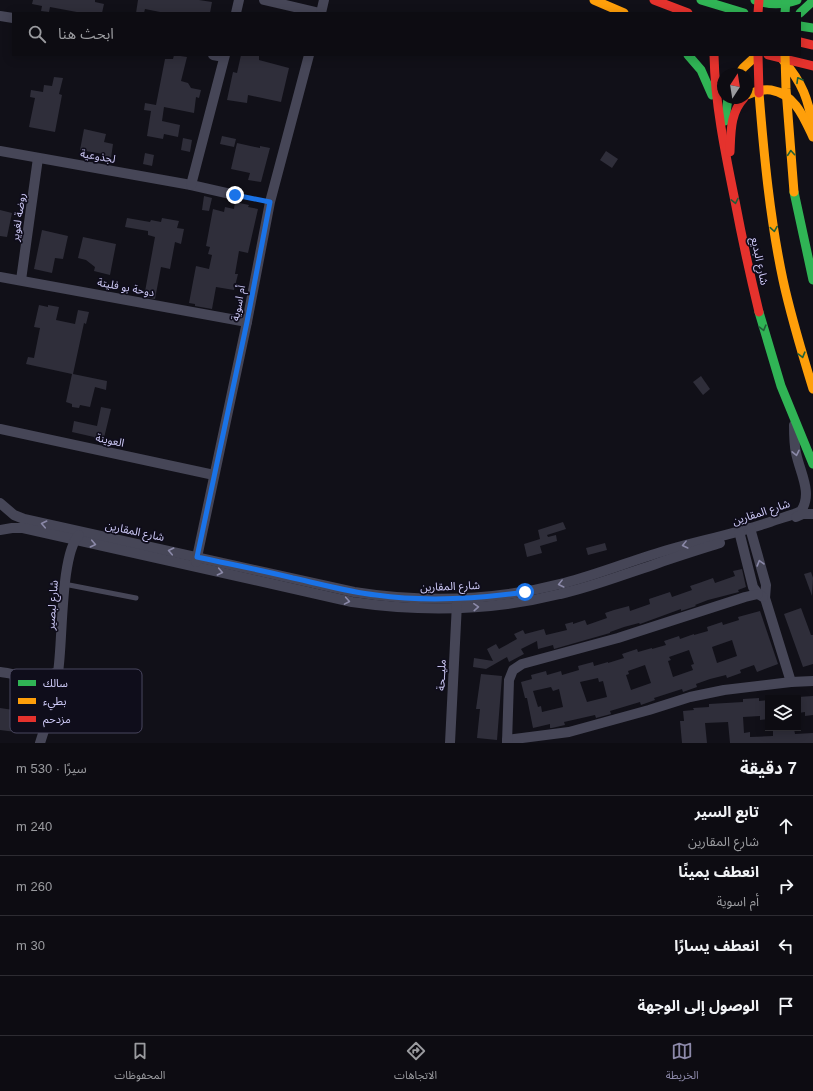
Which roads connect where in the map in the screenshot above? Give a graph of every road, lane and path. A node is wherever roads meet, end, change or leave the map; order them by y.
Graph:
1 (239, 0) edge
2 (264, 0) edge
3 (324, 0) edge
4 (594, 0) edge
5 (654, 0) edge
6 (701, 0) edge
7 (755, 0) edge
8 (759, 0) edge
9 (786, 0) edge
10 (797, 0) edge
11 (813, 1) edge
12 (711, 2) edge
13 (744, 3) dead end
14 (721, 6) junction
15 (236, 12) edge
16 (316, 12) edge
17 (320, 12) edge
18 (621, 12) edge
19 (685, 12) edge
20 (712, 12) edge
21 (729, 12) edge
22 (741, 12) edge
23 (756, 12) edge
24 (757, 12) edge
25 (786, 12) edge
26 (801, 12) edge
27 (0, 16) edge
28 (12, 18) edge
29 (801, 26) edge
30 (813, 28) edge
31 (801, 42) edge
32 (813, 45) edge
33 (224, 56) edge
34 (309, 56) edge
35 (689, 56) edge
36 (714, 56) edge
37 (756, 56) edge
38 (757, 56) edge
39 (782, 56) edge
40 (804, 56) dead end
41 (813, 63) edge
42 (813, 66) edge
43 (743, 68) edge
44 (753, 92) edge
45 (727, 104) edge
46 (738, 104) edge
47 (717, 108) junction
48 (813, 131) edge
49 (813, 137) edge
50 (723, 145) junction
51 (0, 151) edge
52 (38, 158) junction
53 (729, 176) junction
54 (191, 185) junction
55 (235, 195) joint
56 (270, 202) junction
57 (0, 277) edge
58 (22, 280) junction
59 (813, 280) edge
60 (247, 322) junction
61 (813, 389) edge
62 (793, 414) junction
63 (0, 429) edge
64 (813, 464) edge
65 (214, 474) junction
66 (0, 503) edge
67 (813, 514) edge
68 (0, 530) edge
69 (750, 530) junction
70 (84, 532) junction
71 (739, 534) junction
72 (75, 540) junction
73 (196, 562) junction
74 (64, 584) junction
75 (761, 596) junction
76 (136, 598) dead end
77 (457, 603) junction
78 (58, 669) edge
79 (0, 672) edge
80 (10, 674) edge
81 (813, 681) edge
82 (791, 682) junction
83 (43, 733) edge
84 (507, 742) edge
85 (40, 743) edge
86 (450, 743) edge

1 - 15 street
2 - 16 street
3 - 17 street
4 - 18 main road
5 - 19 main road
6 - 12 main road
7 - 10 main road
8 - 24 main road, bridge
9 - 25 main road, bridge
11 - 26 main road
12 - 14 main road
12 - 20 main road
13 - 23 main road
14 - 21 main road
14 - 22 main road
27 - 28 street
29 - 30 main road
31 - 32 main road
33 - 54 street
34 - 56 street, أم اسوية
35 - 47 main road
36 - 47 main road, شارع البديع
37 - 43 main road
38 -> 61 main road, شارع البديع, bridge
39 - 42 main road
48 -> 39 main road
59 -> 39 main road, bridge
40 - 41 main road
44 - 49 main road
45 - 50 main road
46 - 53 main road
47 - 50 main road, شارع البديع
50 - 53 main road, شارع البديع
51 - 52 street, لجذوعية
52 - 54 street, لجذوعية
52 - 58 street, روضة لغوير
53 -> 62 main road, شارع البديع
54 - 55 street, لجذوعية
55 - 56 path
56 - 60 street, أم اسوية
57 - 58 street, دوحة بو فليتة
58 - 60 street, دوحة بو فليتة
60 - 65 street, أم اسوية
62 - 64 main road, شارع البديع
62 -> 69 street, شارع المقارين
63 - 65 street, العوينة
65 - 73 street, أم اسوية
70 -> 66 street, شارع المقارين
67 - 69 street, شارع المقارين
68 - 72 street, شارع المقارين
69 - 71 street, شارع المقارين
75 -> 69 street
70 - 72 street
73 -> 70 street, شارع المقارين
71 - 75 street
71 - 77 street, شارع المقارين
72 -> 73 street, شارع المقارين
72 - 74 street, شارع لبصير
73 - 77 street, شارع المقارين
74 - 76 lane
74 - 78 street, شارع لبصير
75 - 82 street
75 - 84 street
77 - 86 street, مليــحة
79 - 80 street
81 - 82 street
82 - 84 street
83 - 85 street, شارع لبصير

